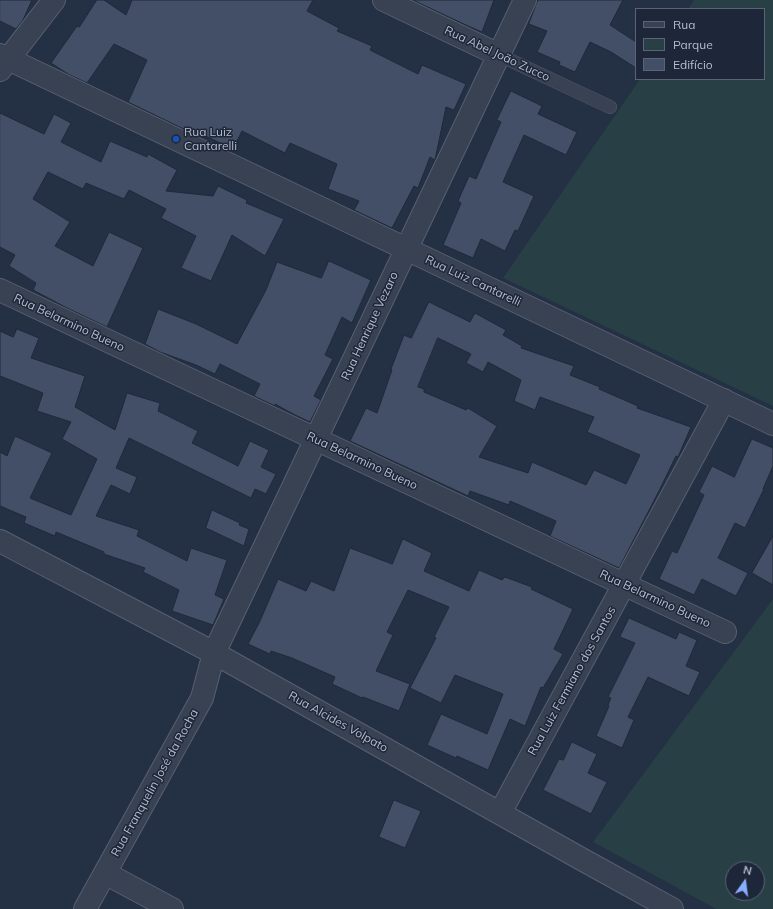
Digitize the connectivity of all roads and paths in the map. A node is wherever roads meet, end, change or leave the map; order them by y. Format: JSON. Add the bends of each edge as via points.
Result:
{"nodes":[{"id":1,"x":54,"y":0,"type":"edge"},
{"id":2,"x":384,"y":0,"type":"edge"},
{"id":3,"x":525,"y":0,"type":"edge"},
{"id":4,"x":500,"y":55,"type":"junction"},
{"id":5,"x":3,"y":61,"type":"edge"},
{"id":6,"x":610,"y":107,"type":"dead end"},
{"id":7,"x":407,"y":249,"type":"junction"},
{"id":8,"x":0,"y":290,"type":"edge"},
{"id":9,"x":724,"y":400,"type":"junction"},
{"id":10,"x":773,"y":424,"type":"edge"},
{"id":11,"x":316,"y":439,"type":"junction"},
{"id":12,"x":0,"y":541,"type":"edge"},
{"id":13,"x":624,"y":585,"type":"junction"},
{"id":14,"x":725,"y":632,"type":"dead end"},
{"id":15,"x":214,"y":653,"type":"junction"},
{"id":16,"x":500,"y":813,"type":"junction"},
{"id":17,"x":105,"y":873,"type":"junction"},
{"id":18,"x":85,"y":909,"type":"edge"},
{"id":19,"x":172,"y":909,"type":"edge"},
{"id":20,"x":672,"y":909,"type":"edge"}],
"edges":[{"from":1,"to":5,"type":"street"},
{"from":2,"to":4,"type":"street","name":"Rua Abel João Zucco"},
{"from":3,"to":4,"type":"street","name":"Rua Henrique Vezaro"},
{"from":4,"to":6,"type":"lane","name":"Rua Abel João Zucco"},
{"from":4,"to":7,"type":"street","name":"Rua Henrique Vezaro"},
{"from":5,"to":7,"type":"street","name":"Rua Luiz Cantarelli"},
{"from":7,"to":9,"type":"street","name":"Rua Luiz Cantarelli"},
{"from":7,"to":11,"type":"street","name":"Rua Henrique Vezaro"},
{"from":8,"to":11,"type":"street","name":"Rua Belarmino Bueno"},
{"from":9,"to":10,"type":"street","name":"Rua Luiz Cantarelli"},
{"from":9,"to":13,"type":"street","name":"Rua Luiz Fermiano dos Santos"},
{"from":11,"to":13,"type":"street","name":"Rua Belarmino Bueno"},
{"from":11,"to":15,"type":"street","name":"Rua Henrique Vezaro"},
{"from":12,"to":15,"type":"street","name":"Rua Alcides Volpato"},
{"from":13,"to":14,"type":"street","name":"Rua Belarmino Bueno"},
{"from":13,"to":16,"type":"street","name":"Rua Luiz Fermiano dos Santos"},
{"from":15,"to":16,"type":"street","name":"Rua Alcides Volpato"},
{"from":15,"to":17,"type":"street","name":"Rua Franquelin José da Rocha","via":[[202,698]]},
{"from":16,"to":20,"type":"street","name":"Rua Alcides Volpato"},
{"from":17,"to":18,"type":"street","name":"Rua Franquelin José da Rocha"},
{"from":17,"to":19,"type":"street"}]}
